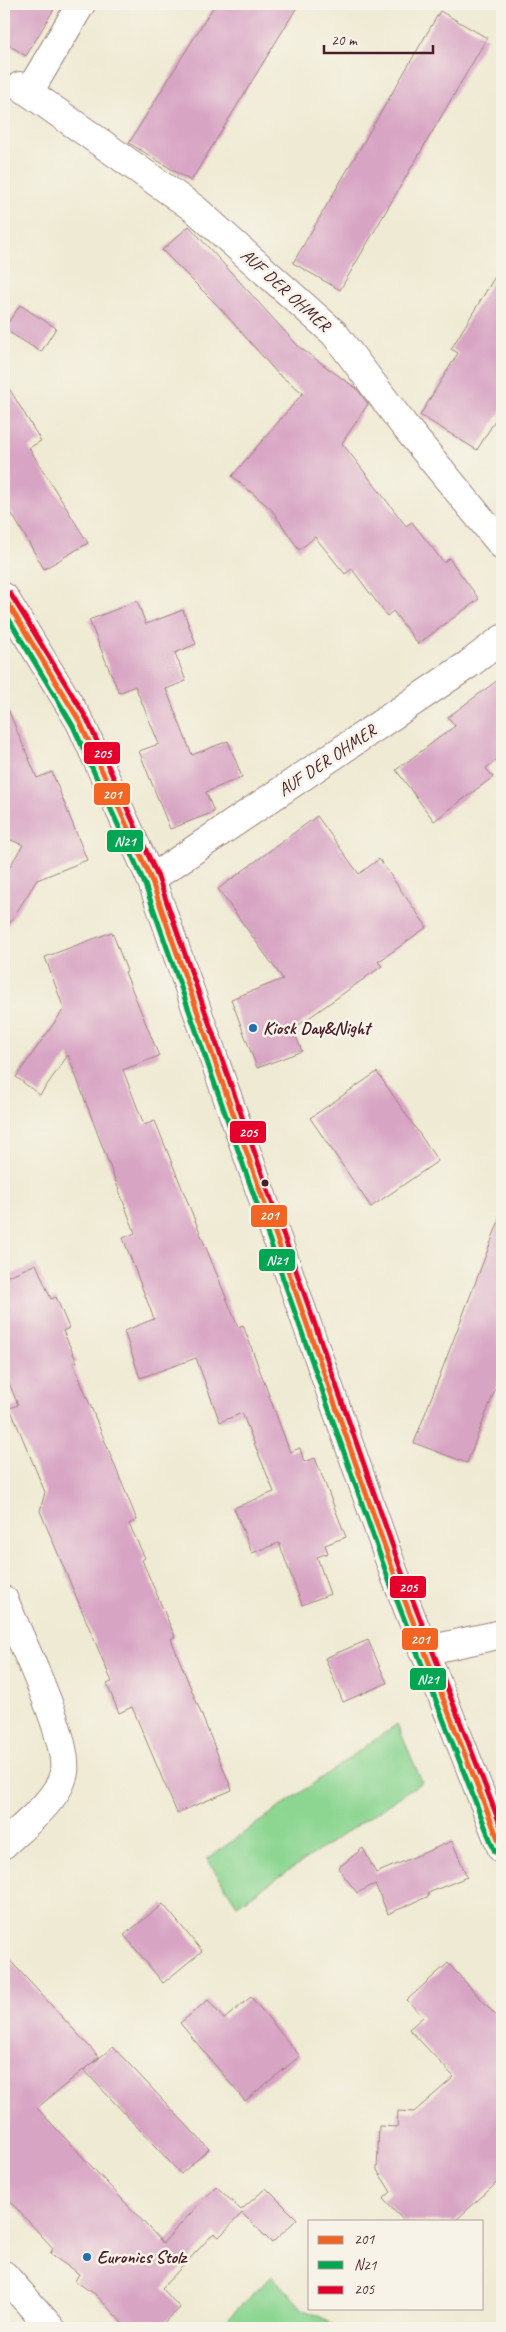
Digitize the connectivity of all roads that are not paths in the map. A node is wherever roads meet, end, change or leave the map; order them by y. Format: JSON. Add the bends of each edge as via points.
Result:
{"nodes":[{"id":1,"x":81,"y":4,"type":"edge"},
{"id":2,"x":502,"y":545,"type":"edge"},
{"id":3,"x":4,"y":597,"type":"edge"},
{"id":4,"x":502,"y":638,"type":"edge"},
{"id":5,"x":151,"y":879,"type":"junction"},
{"id":6,"x":4,"y":1600,"type":"edge"},
{"id":7,"x":502,"y":1634,"type":"edge"},
{"id":8,"x":423,"y":1651,"type":"junction"},
{"id":9,"x":4,"y":1844,"type":"edge"},
{"id":10,"x":501,"y":1844,"type":"edge"},
{"id":11,"x":4,"y":2275,"type":"edge"},
{"id":12,"x":51,"y":2328,"type":"edge"}],
"edges":[{"from":1,"to":2,"type":"street","name":"AUF DER OHMER","via":[[25,89],[195,209],[334,333],[402,424]]},
{"from":3,"to":5,"type":"street","via":[[80,722]]},
{"from":4,"to":5,"type":"street","name":"AUF DER OHMER","via":[[469,664]]},
{"from":5,"to":8,"type":"street"},
{"from":6,"to":9,"type":"street","via":[[61,1740],[64,1772],[45,1804]]},
{"from":7,"to":8,"type":"street"},
{"from":8,"to":10,"type":"street"},
{"from":11,"to":12,"type":"street"}]}
